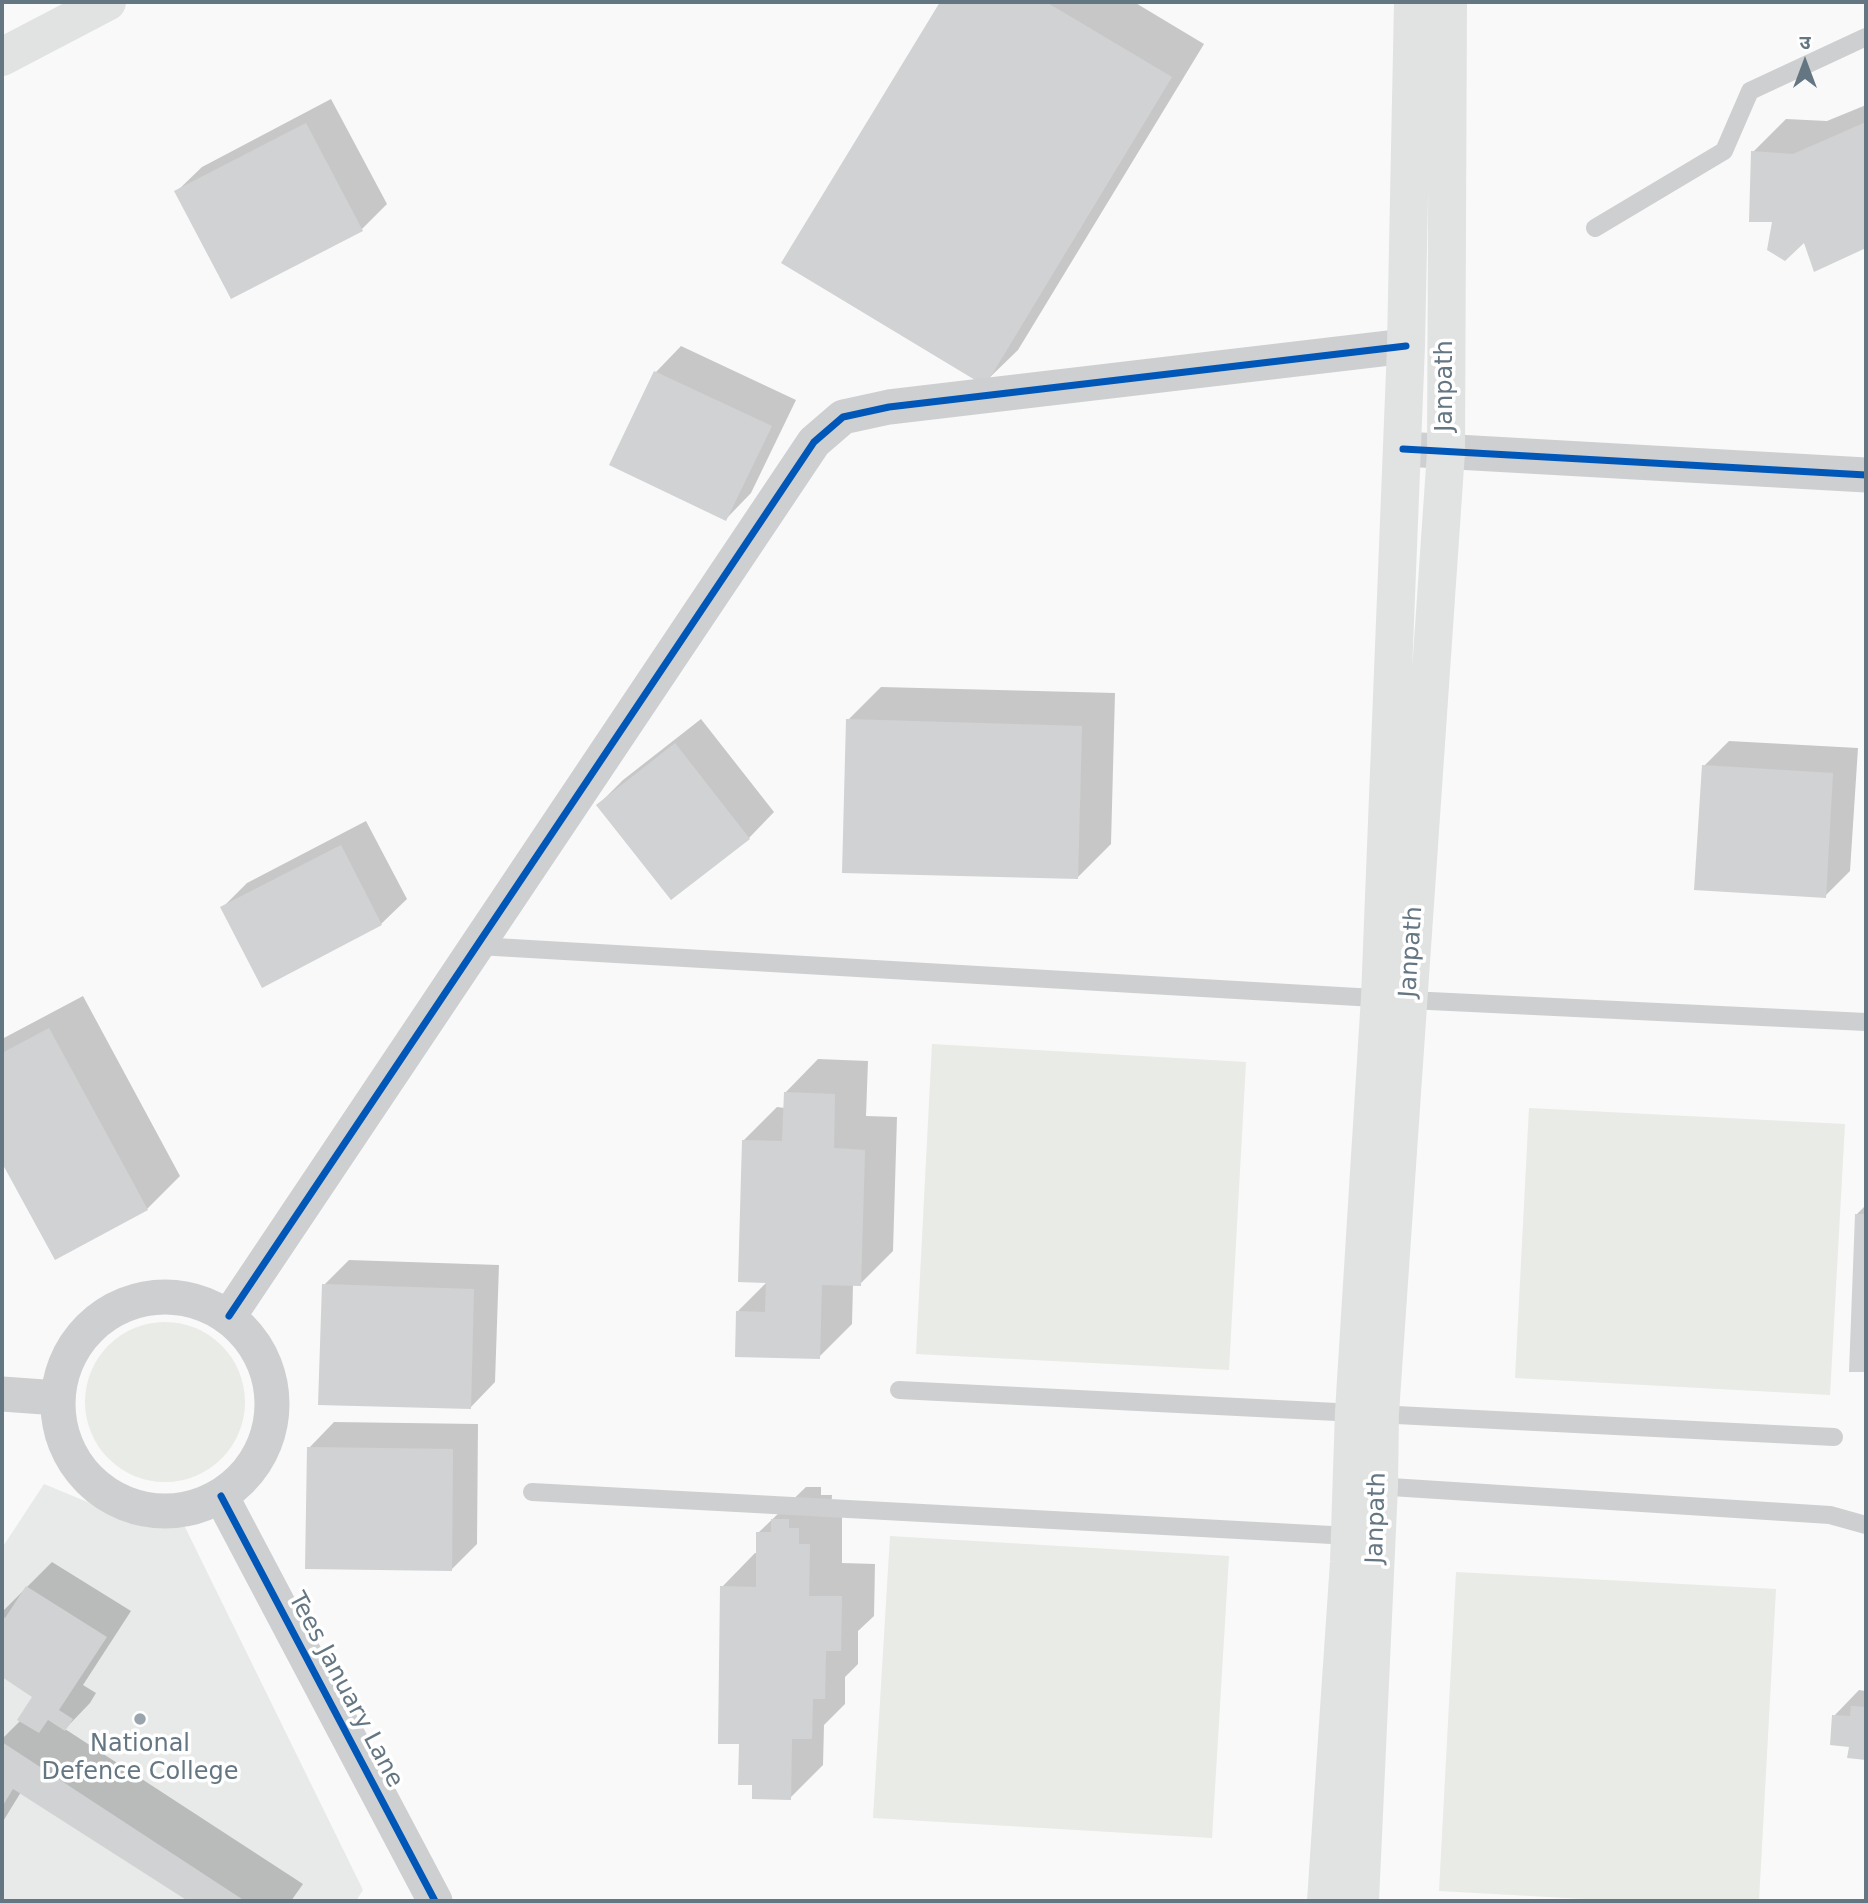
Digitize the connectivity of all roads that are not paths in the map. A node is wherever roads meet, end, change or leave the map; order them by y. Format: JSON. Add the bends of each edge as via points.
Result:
{"nodes":[{"id":1,"x":107,"y":2,"type":"edge"},
{"id":2,"x":1413,"y":2,"type":"edge"},
{"id":3,"x":1448,"y":2,"type":"edge"},
{"id":4,"x":1866,"y":37,"type":"edge"},
{"id":5,"x":2,"y":57,"type":"edge"},
{"id":6,"x":1595,"y":228,"type":"dead end"},
{"id":7,"x":1406,"y":346,"type":"junction"},
{"id":8,"x":1403,"y":449,"type":"junction"},
{"id":9,"x":1446,"y":452,"type":"junction"},
{"id":10,"x":1866,"y":475,"type":"edge"},
{"id":11,"x":478,"y":946,"type":"junction"},
{"id":12,"x":1395,"y":998,"type":"junction"},
{"id":13,"x":1866,"y":1022,"type":"edge"},
{"id":14,"x":229,"y":1317,"type":"junction"},
{"id":15,"x":899,"y":1390,"type":"dead end"},
{"id":16,"x":2,"y":1394,"type":"edge"},
{"id":17,"x":58,"y":1398,"type":"junction"},
{"id":18,"x":1367,"y":1413,"type":"junction"},
{"id":19,"x":1834,"y":1437,"type":"dead end"},
{"id":20,"x":1365,"y":1485,"type":"junction"},
{"id":21,"x":532,"y":1492,"type":"dead end"},
{"id":22,"x":221,"y":1496,"type":"junction"},
{"id":23,"x":1866,"y":1525,"type":"edge"},
{"id":24,"x":1350,"y":1536,"type":"junction"},
{"id":25,"x":435,"y":1901,"type":"edge"},
{"id":26,"x":1326,"y":1901,"type":"edge"},
{"id":27,"x":1360,"y":1901,"type":"edge"}],
"edges":[{"from":1,"to":5,"type":"main road"},
{"from":2,"to":7,"type":"main road","name":"Janpath"},
{"from":3,"to":9,"type":"main road","name":"Janpath"},
{"from":4,"to":6,"type":"lane","via":[[1750,91],[1724,150]]},
{"from":7,"to":8,"type":"main road","name":"Janpath"},
{"from":7,"to":11,"type":"street","via":[[889,407],[843,417],[814,442]]},
{"from":8,"to":9,"type":"street"},
{"from":8,"to":12,"type":"main road","name":"Janpath"},
{"from":9,"to":10,"type":"street"},
{"from":9,"to":12,"type":"main road","name":"Janpath"},
{"from":11,"to":12,"type":"lane"},
{"from":11,"to":14,"type":"street"},
{"from":12,"to":13,"type":"lane"},
{"from":12,"to":18,"type":"main road","name":"Janpath"},
{"from":14,"to":17,"type":"street","via":[[190,1299],[158,1297],[108,1311],[77,1340],[59,1378]]},
{"from":14,"to":22,"type":"street","via":[[257,1347],[272,1387],[271,1419],[253,1468]]},
{"from":15,"to":18,"type":"lane"},
{"from":16,"to":17,"type":"street"},
{"from":17,"to":22,"type":"street","via":[[57,1420],[71,1460],[100,1492],[139,1509],[181,1511]]},
{"from":18,"to":19,"type":"lane"},
{"from":18,"to":20,"type":"main road","name":"Janpath"},
{"from":20,"to":23,"type":"lane","via":[[1830,1515]]},
{"from":20,"to":24,"type":"main road","name":"Janpath"},
{"from":20,"to":27,"type":"main road","name":"Janpath"},
{"from":21,"to":24,"type":"lane"},
{"from":22,"to":25,"type":"street","name":"Tees January Lane"},
{"from":24,"to":26,"type":"main road","name":"Janpath"}]}
